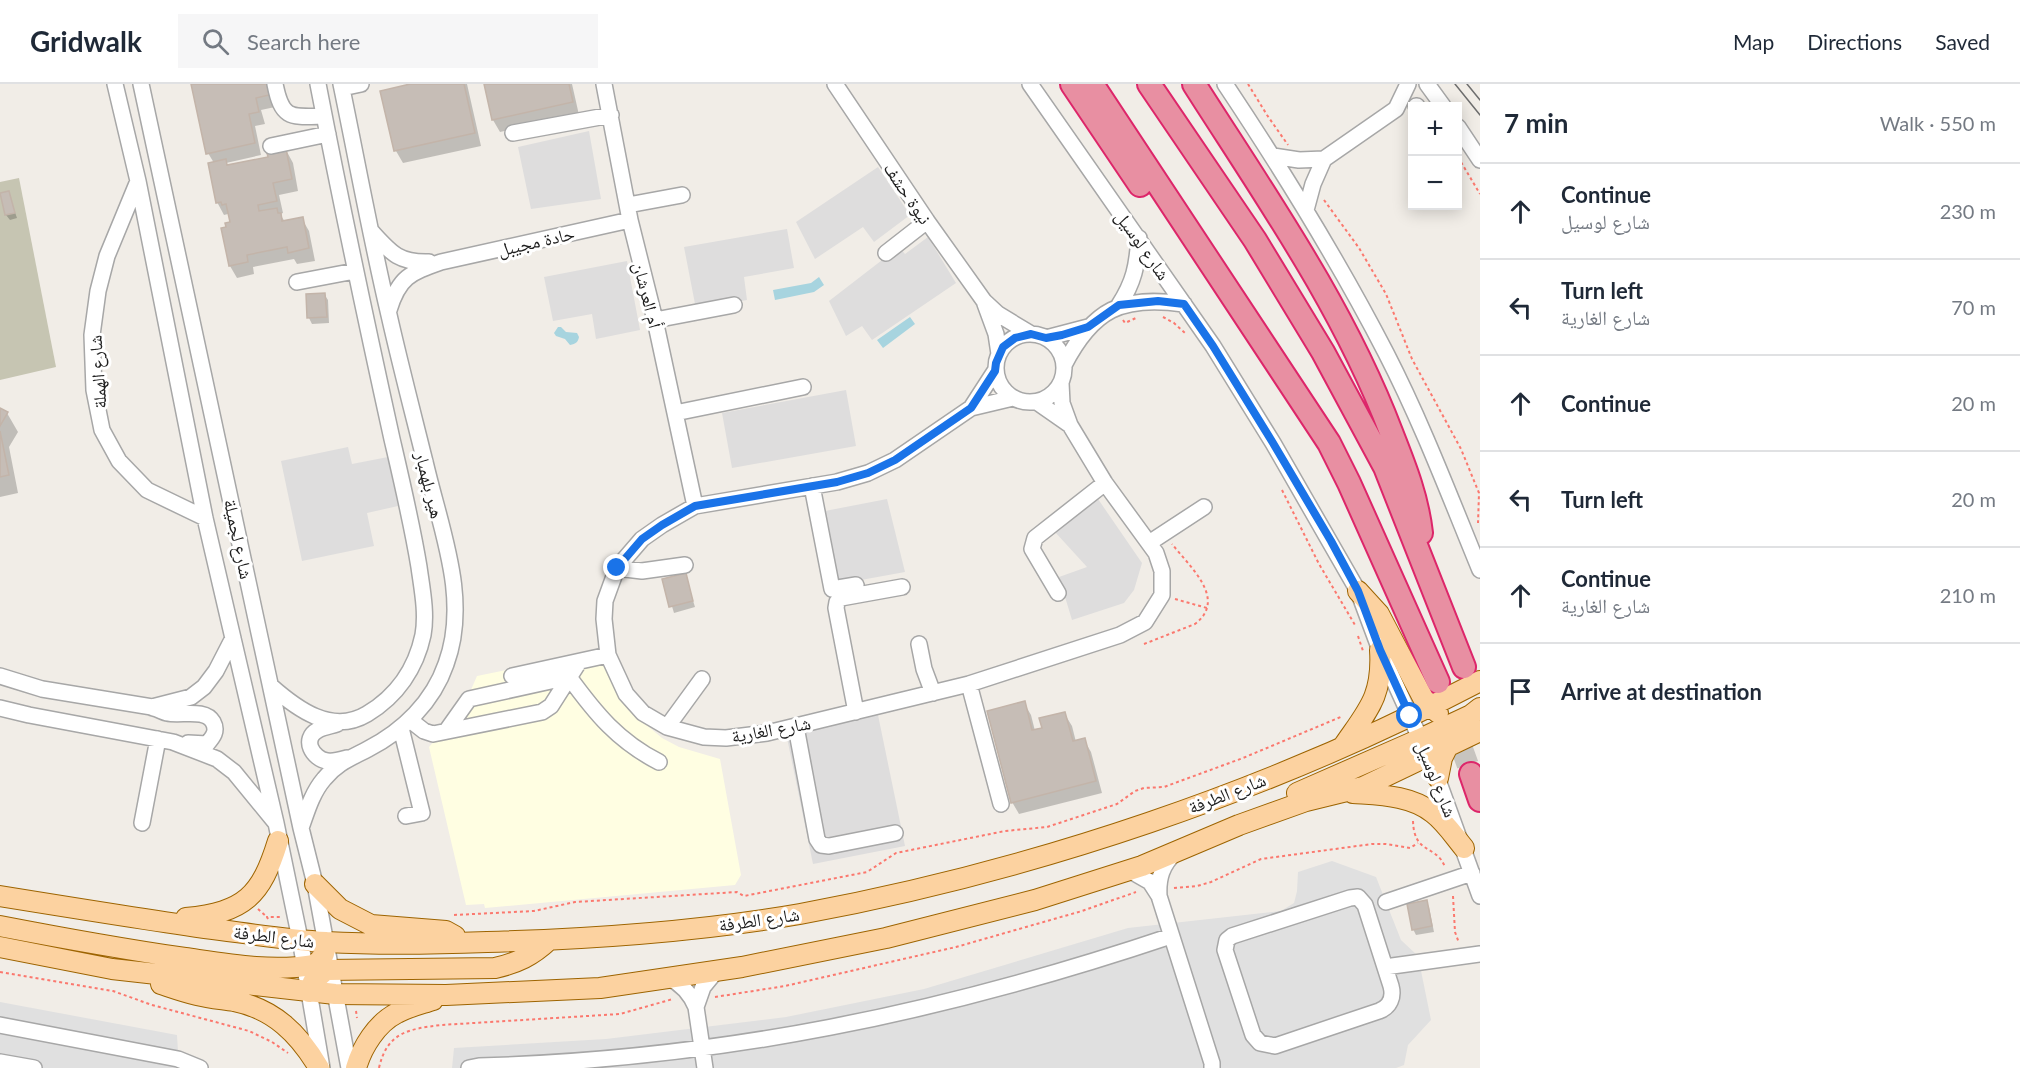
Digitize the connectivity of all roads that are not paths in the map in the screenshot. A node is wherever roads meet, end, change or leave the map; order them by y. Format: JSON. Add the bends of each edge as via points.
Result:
{"nodes":[{"id":1,"x":115,"y":84,"type":"edge"},
{"id":2,"x":141,"y":84,"type":"edge"},
{"id":3,"x":275,"y":84,"type":"edge"},
{"id":4,"x":318,"y":84,"type":"edge"},
{"id":5,"x":361,"y":84,"type":"edge"},
{"id":6,"x":604,"y":84,"type":"edge"},
{"id":7,"x":835,"y":84,"type":"edge"},
{"id":8,"x":1030,"y":84,"type":"edge"},
{"id":9,"x":1072,"y":84,"type":"edge"},
{"id":10,"x":1092,"y":84,"type":"edge"},
{"id":11,"x":1149,"y":84,"type":"edge"},
{"id":12,"x":1194,"y":84,"type":"edge"},
{"id":13,"x":1225,"y":84,"type":"edge"},
{"id":14,"x":1408,"y":84,"type":"edge"},
{"id":15,"x":1427,"y":84,"type":"edge"},
{"id":16,"x":342,"y":86,"type":"edge"},
{"id":17,"x":1440,"y":102,"type":"edge"},
{"id":18,"x":1408,"y":108,"type":"edge"},
{"id":19,"x":1396,"y":109,"type":"junction"},
{"id":20,"x":611,"y":115,"type":"junction"},
{"id":21,"x":324,"y":116,"type":"junction"},
{"id":22,"x":513,"y":133,"type":"dead end"},
{"id":23,"x":1462,"y":133,"type":"edge"},
{"id":24,"x":328,"y":134,"type":"junction"},
{"id":25,"x":271,"y":146,"type":"dead end"},
{"id":26,"x":1273,"y":156,"type":"junction"},
{"id":27,"x":1324,"y":159,"type":"junction"},
{"id":28,"x":1480,"y":159,"type":"edge"},
{"id":29,"x":138,"y":181,"type":"junction"},
{"id":30,"x":682,"y":195,"type":"dead end"},
{"id":31,"x":1306,"y":210,"type":"junction"},
{"id":32,"x":629,"y":212,"type":"junction"},
{"id":33,"x":927,"y":221,"type":"junction"},
{"id":34,"x":372,"y":232,"type":"junction"},
{"id":35,"x":1138,"y":238,"type":"junction"},
{"id":36,"x":886,"y":253,"type":"dead end"},
{"id":37,"x":441,"y":262,"type":"junction"},
{"id":38,"x":355,"y":271,"type":"junction"},
{"id":39,"x":297,"y":282,"type":"dead end"},
{"id":40,"x":984,"y":301,"type":"junction"},
{"id":41,"x":1184,"y":304,"type":"junction"},
{"id":42,"x":734,"y":305,"type":"dead end"},
{"id":43,"x":1119,"y":305,"type":"junction"},
{"id":44,"x":388,"y":313,"type":"junction"},
{"id":45,"x":655,"y":320,"type":"junction"},
{"id":46,"x":1088,"y":327,"type":"junction"},
{"id":47,"x":1039,"y":336,"type":"junction"},
{"id":48,"x":999,"y":354,"type":"junction"},
{"id":49,"x":1064,"y":365,"type":"junction"},
{"id":50,"x":995,"y":371,"type":"junction"},
{"id":51,"x":1061,"y":383,"type":"junction"},
{"id":52,"x":803,"y":387,"type":"dead end"},
{"id":53,"x":1013,"y":398,"type":"junction"},
{"id":54,"x":1037,"y":402,"type":"junction"},
{"id":55,"x":971,"y":408,"type":"junction"},
{"id":56,"x":675,"y":413,"type":"junction"},
{"id":57,"x":1070,"y":425,"type":"junction"},
{"id":58,"x":1329,"y":443,"type":"junction"},
{"id":59,"x":1105,"y":483,"type":"junction"},
{"id":60,"x":812,"y":486,"type":"junction"},
{"id":61,"x":695,"y":506,"type":"junction"},
{"id":62,"x":1204,"y":507,"type":"dead end"},
{"id":63,"x":205,"y":519,"type":"junction"},
{"id":64,"x":1475,"y":532,"type":"edge"},
{"id":65,"x":1149,"y":543,"type":"junction"},
{"id":66,"x":1422,"y":561,"type":"junction"},
{"id":67,"x":685,"y":565,"type":"dead end"},
{"id":68,"x":617,"y":568,"type":"junction"},
{"id":69,"x":1480,"y":570,"type":"edge"},
{"id":70,"x":1358,"y":591,"type":"junction"},
{"id":71,"x":1058,"y":593,"type":"dead end"},
{"id":72,"x":233,"y":638,"type":"junction"},
{"id":73,"x":919,"y":644,"type":"dead end"},
{"id":74,"x":1380,"y":650,"type":"junction"},
{"id":75,"x":608,"y":656,"type":"junction"},
{"id":76,"x":579,"y":662,"type":"junction"},
{"id":77,"x":1472,"y":674,"type":"edge"},
{"id":78,"x":0,"y":676,"type":"edge"},
{"id":79,"x":512,"y":676,"type":"dead end"},
{"id":80,"x":569,"y":677,"type":"junction"},
{"id":81,"x":702,"y":679,"type":"dead end"},
{"id":82,"x":969,"y":684,"type":"junction"},
{"id":83,"x":271,"y":686,"type":"junction"},
{"id":84,"x":933,"y":693,"type":"junction"},
{"id":85,"x":1438,"y":696,"type":"junction"},
{"id":86,"x":1480,"y":697,"type":"edge"},
{"id":87,"x":152,"y":707,"type":"junction"},
{"id":88,"x":0,"y":708,"type":"edge"},
{"id":89,"x":1480,"y":708,"type":"edge"},
{"id":90,"x":856,"y":712,"type":"junction"},
{"id":91,"x":1410,"y":716,"type":"junction"},
{"id":92,"x":345,"y":722,"type":"junction"},
{"id":93,"x":405,"y":724,"type":"junction"},
{"id":94,"x":1473,"y":725,"type":"edge"},
{"id":95,"x":667,"y":727,"type":"junction"},
{"id":96,"x":796,"y":727,"type":"junction"},
{"id":97,"x":447,"y":730,"type":"junction"},
{"id":98,"x":165,"y":741,"type":"junction"},
{"id":99,"x":1342,"y":747,"type":"junction"},
{"id":100,"x":1424,"y":748,"type":"junction"},
{"id":101,"x":1446,"y":748,"type":"junction"},
{"id":102,"x":348,"y":758,"type":"junction"},
{"id":103,"x":659,"y":762,"type":"dead end"},
{"id":104,"x":1471,"y":774,"type":"tunnel mouth"},
{"id":105,"x":1438,"y":778,"type":"junction"},
{"id":106,"x":1344,"y":793,"type":"junction"},
{"id":107,"x":1480,"y":800,"type":"edge"},
{"id":108,"x":1001,"y":804,"type":"dead end"},
{"id":109,"x":406,"y":816,"type":"dead end"},
{"id":110,"x":142,"y":823,"type":"dead end"},
{"id":111,"x":1239,"y":825,"type":"junction"},
{"id":112,"x":301,"y":828,"type":"junction"},
{"id":113,"x":277,"y":832,"type":"junction"},
{"id":114,"x":895,"y":832,"type":"dead end"},
{"id":115,"x":1464,"y":848,"type":"junction"},
{"id":116,"x":1176,"y":852,"type":"junction"},
{"id":117,"x":1129,"y":870,"type":"junction"},
{"id":118,"x":1472,"y":873,"type":"junction"},
{"id":119,"x":315,"y":884,"type":"junction"},
{"id":120,"x":0,"y":896,"type":"edge"},
{"id":121,"x":1159,"y":896,"type":"junction"},
{"id":122,"x":1480,"y":896,"type":"edge"},
{"id":123,"x":1386,"y":902,"type":"dead end"},
{"id":124,"x":138,"y":918,"type":"junction"},
{"id":125,"x":0,"y":926,"type":"edge"},
{"id":126,"x":1172,"y":936,"type":"junction"},
{"id":127,"x":300,"y":939,"type":"junction"},
{"id":128,"x":549,"y":940,"type":"junction"},
{"id":129,"x":326,"y":942,"type":"junction"},
{"id":130,"x":468,"y":943,"type":"junction"},
{"id":131,"x":1480,"y":944,"type":"edge"},
{"id":132,"x":0,"y":947,"type":"edge"},
{"id":133,"x":1480,"y":954,"type":"edge"},
{"id":134,"x":1463,"y":955,"type":"junction"},
{"id":135,"x":305,"y":966,"type":"junction"},
{"id":136,"x":1385,"y":967,"type":"junction"},
{"id":137,"x":112,"y":969,"type":"junction"},
{"id":138,"x":331,"y":969,"type":"junction"},
{"id":139,"x":717,"y":970,"type":"junction"},
{"id":140,"x":669,"y":978,"type":"junction"},
{"id":141,"x":309,"y":992,"type":"junction"},
{"id":142,"x":334,"y":994,"type":"junction"},
{"id":143,"x":446,"y":995,"type":"junction"},
{"id":144,"x":696,"y":1007,"type":"junction"},
{"id":145,"x":0,"y":1025,"type":"edge"},
{"id":146,"x":702,"y":1050,"type":"junction"},
{"id":147,"x":0,"y":1062,"type":"edge"},
{"id":148,"x":157,"y":1062,"type":"edge"},
{"id":149,"x":34,"y":1068,"type":"edge"},
{"id":150,"x":200,"y":1068,"type":"edge"},
{"id":151,"x":320,"y":1068,"type":"edge"},
{"id":152,"x":349,"y":1068,"type":"edge"},
{"id":153,"x":356,"y":1068,"type":"edge"},
{"id":154,"x":469,"y":1068,"type":"edge"},
{"id":155,"x":705,"y":1068,"type":"edge"},
{"id":156,"x":1212,"y":1068,"type":"edge"}],
"edges":[{"from":1,"to":29,"type":"street","name":"شارع لجميلة"},
{"from":2,"to":83,"type":"street","name":"شارع لجميلة"},
{"from":3,"to":21,"type":"street","via":[[285,112],[302,117]]},
{"from":4,"to":21,"type":"street","name":"هير بلهمبار"},
{"from":5,"to":16,"type":"street"},
{"from":6,"to":20,"type":"street","name":"أم العرشان"},
{"from":7,"to":33,"type":"street","name":"نيوة حشف"},
{"from":8,"to":35,"type":"street","name":"شارع لوسيل"},
{"from":9,"to":58,"type":"highway","via":[[1296,407]]},
{"from":10,"to":58,"type":"highway"},
{"from":11,"to":66,"type":"highway","via":[[1255,240],[1323,352],[1385,467]]},
{"from":12,"to":66,"type":"highway","via":[[1310,265],[1359,356],[1412,489]]},
{"from":13,"to":26,"type":"street"},
{"from":14,"to":19,"type":"street"},
{"from":15,"to":17,"type":"street"},
{"from":16,"to":34,"type":"street","name":"هير بلهمبار"},
{"from":18,"to":19,"type":"street"},
{"from":19,"to":27,"type":"street"},
{"from":20,"to":22,"type":"street"},
{"from":20,"to":32,"type":"street","name":"أم العرشان"},
{"from":21,"to":24,"type":"street","name":"هير بلهمبار"},
{"from":23,"to":28,"type":"street"},
{"from":24,"to":25,"type":"street"},
{"from":24,"to":38,"type":"street","name":"هير بلهمبار"},
{"from":26,"to":27,"type":"street"},
{"from":26,"to":31,"type":"street"},
{"from":27,"to":31,"type":"street"},
{"from":29,"to":63,"type":"street","name":"شارع لجميلة"},
{"from":29,"to":63,"type":"street","name":"شارع الهملة","via":[[107,256],[98,291],[92,335],[96,400],[102,430],[119,461],[147,490]]},
{"from":30,"to":32,"type":"street","name":"حادة مجيبل"},
{"from":31,"to":64,"type":"street","via":[[1386,353]]},
{"from":32,"to":37,"type":"street","name":"حادة مجيبل"},
{"from":32,"to":45,"type":"street","name":"أم العرشان"},
{"from":33,"to":36,"type":"street"},
{"from":33,"to":40,"type":"street","name":"نيوة حشف"},
{"from":34,"to":37,"type":"street","name":"حادة مجيبل","via":[[398,257],[417,263]]},
{"from":34,"to":44,"type":"street","name":"هير بلهمبار"},
{"from":35,"to":41,"type":"street","name":"شارع لوسيل"},
{"from":35,"to":43,"type":"street","via":[[1137,265]]},
{"from":37,"to":44,"type":"street","name":"حادة مجيبل","via":[[408,275],[394,293]]},
{"from":38,"to":39,"type":"street"},
{"from":38,"to":92,"type":"street","name":"هير بلهمبار","via":[[413,534],[424,603],[423,633],[416,660],[405,680],[366,715]]},
{"from":40,"to":47,"type":"street","name":"نيوة حشف","via":[[998,314]]},
{"from":40,"to":48,"type":"street","name":"نيوة حشف"},
{"from":41,"to":43,"type":"street","via":[[1158,301]]},
{"from":41,"to":70,"type":"street","name":"شارع لوسيل","via":[[1273,443]]},
{"from":42,"to":45,"type":"street"},
{"from":43,"to":46,"type":"street"},
{"from":44,"to":93,"type":"street","name":"هير بلهمبار","via":[[451,568],[456,611],[446,665],[427,701]]},
{"from":45,"to":56,"type":"street","name":"أم العرشان"},
{"from":46,"to":47,"type":"street"},
{"from":46,"to":49,"type":"street"},
{"from":47,"to":48,"type":"street","via":[[1023,335],[1008,342]]},
{"from":47,"to":49,"type":"street","via":[[1055,345]]},
{"from":48,"to":50,"type":"street"},
{"from":49,"to":51,"type":"street"},
{"from":50,"to":53,"type":"street","via":[[999,384]]},
{"from":50,"to":55,"type":"street","name":"شارع الغارية"},
{"from":51,"to":54,"type":"street","via":[[1055,392]]},
{"from":51,"to":57,"type":"street","via":[[1062,403]]},
{"from":52,"to":56,"type":"street"},
{"from":53,"to":54,"type":"street"},
{"from":53,"to":55,"type":"street","name":"شارع الغارية"},
{"from":54,"to":57,"type":"street"},
{"from":55,"to":60,"type":"street","name":"شارع الغارية","via":[[895,460],[868,473]]},
{"from":56,"to":61,"type":"street","name":"أم العرشان"},
{"from":57,"to":59,"type":"street"},
{"from":58,"to":85,"type":"highway"},
{"from":59,"to":65,"type":"street"},
{"from":59,"to":71,"type":"street","via":[[1032,544]]},
{"from":60,"to":61,"type":"street","name":"شارع الغارية"},
{"from":60,"to":90,"type":"street","via":[[832,589],[900,582],[837,602]]},
{"from":61,"to":68,"type":"street","name":"شارع الغارية","via":[[642,539]]},
{"from":62,"to":65,"type":"street"},
{"from":63,"to":72,"type":"street","name":"شارع لجميلة"},
{"from":64,"to":69,"type":"street"},
{"from":65,"to":82,"type":"street","name":"شارع الغارية","via":[[1162,572],[1162,595],[1145,622],[1120,636]]},
{"from":66,"to":77,"type":"highway"},
{"from":67,"to":68,"type":"street","via":[[642,571]]},
{"from":68,"to":75,"type":"street","name":"شارع الغارية","via":[[605,601]]},
{"from":70,"to":74,"type":"street","name":"شارع لوسيل"},
{"from":70,"to":85,"type":"main road","via":[[1379,614],[1423,698]]},
{"from":72,"to":87,"type":"street","via":[[204,687],[191,696]]},
{"from":72,"to":113,"type":"street","name":"شارع لجميلة"},
{"from":73,"to":84,"type":"street"},
{"from":74,"to":91,"type":"street","name":"شارع لوسيل"},
{"from":74,"to":99,"type":"main road","via":[[1375,697]]},
{"from":75,"to":76,"type":"street"},
{"from":75,"to":95,"type":"street","name":"شارع الغارية","via":[[626,694],[643,713]]},
{"from":76,"to":79,"type":"street"},
{"from":76,"to":80,"type":"street"},
{"from":77,"to":85,"type":"main road","name":"شارع الطرفة"},
{"from":78,"to":87,"type":"street","via":[[42,689]]},
{"from":80,"to":97,"type":"street","via":[[469,699]]},
{"from":80,"to":97,"type":"street","via":[[546,710]]},
{"from":80,"to":103,"type":"street","via":[[620,737]]},
{"from":81,"to":95,"type":"street"},
{"from":82,"to":84,"type":"street","name":"شارع الغارية"},
{"from":82,"to":108,"type":"street"},
{"from":83,"to":92,"type":"street","via":[[307,714]]},
{"from":83,"to":112,"type":"street","name":"شارع لجميلة"},
{"from":84,"to":90,"type":"street","name":"شارع الغارية"},
{"from":85,"to":86,"type":"main road"},
{"from":85,"to":91,"type":"main road","name":"شارع الطرفة"},
{"from":85,"to":94,"type":"main road","via":[[1445,718]]},
{"from":87,"to":98,"type":"street","via":[[166,713],[209,717],[215,726],[214,736],[207,744]]},
{"from":88,"to":98,"type":"street"},
{"from":89,"to":94,"type":"main road"},
{"from":90,"to":96,"type":"street","name":"شارع الغارية"},
{"from":91,"to":99,"type":"main road","name":"شارع الطرفة"},
{"from":91,"to":100,"type":"street","name":"شارع لوسيل"},
{"from":92,"to":102,"type":"street","name":"هير بلهمبار","via":[[316,730],[309,744],[317,758],[332,762]]},
{"from":93,"to":97,"type":"street","via":[[430,734]]},
{"from":93,"to":102,"type":"street","name":"هير بلهمبار","via":[[392,736]]},
{"from":93,"to":109,"type":"street","via":[[422,813]]},
{"from":94,"to":100,"type":"main road"},
{"from":94,"to":101,"type":"main road","via":[[1459,732]]},
{"from":95,"to":96,"type":"street","name":"شارع الغارية","via":[[704,737],[726,738]]},
{"from":96,"to":114,"type":"street","via":[[821,845]]},
{"from":98,"to":110,"type":"street"},
{"from":98,"to":113,"type":"street","via":[[217,759],[234,772]]},
{"from":99,"to":128,"type":"main road","name":"شارع الطرفة","via":[[1230,794],[1125,830],[945,882],[799,914],[738,923]]},
{"from":100,"to":101,"type":"main road","name":"شارع الطرفة"},
{"from":100,"to":105,"type":"street","name":"شارع لوسيل"},
{"from":100,"to":106,"type":"main road","name":"شارع الطرفة","via":[[1363,787]]},
{"from":100,"to":111,"type":"main road","via":[[1278,801]]},
{"from":101,"to":105,"type":"main road"},
{"from":102,"to":112,"type":"street","name":"هير بلهمبار","via":[[315,790]]},
{"from":104,"to":107,"type":"highway","name":"شارع لوسيل"},
{"from":105,"to":115,"type":"street","name":"شارع لوسيل"},
{"from":106,"to":111,"type":"main road","name":"شارع الطرفة","via":[[1306,801]]},
{"from":106,"to":115,"type":"main road","via":[[1387,796],[1420,805],[1439,819]]},
{"from":111,"to":116,"type":"main road","name":"شارع الطرفة"},
{"from":112,"to":119,"type":"street","name":"شارع لجميلة"},
{"from":113,"to":124,"type":"main road","via":[[270,866],[261,885],[241,903],[210,915]]},
{"from":113,"to":127,"type":"street","name":"شارع لجميلة"},
{"from":115,"to":118,"type":"street","name":"شارع لوسيل"},
{"from":116,"to":117,"type":"main road","name":"شارع الطرفة"},
{"from":116,"to":121,"type":"street","via":[[1163,867]]},
{"from":117,"to":121,"type":"street","via":[[1150,882]]},
{"from":117,"to":139,"type":"main road","name":"شارع الطرفة","via":[[1035,900],[886,938]]},
{"from":118,"to":122,"type":"street","name":"شارع لوسيل"},
{"from":118,"to":123,"type":"street"},
{"from":119,"to":129,"type":"street","name":"شارع لجميلة"},
{"from":119,"to":130,"type":"main road","via":[[340,909],[371,925],[446,931]]},
{"from":120,"to":124,"type":"main road","name":"شارع الطرفة"},
{"from":121,"to":126,"type":"street"},
{"from":124,"to":127,"type":"main road","name":"شارع الطرفة"},
{"from":125,"to":135,"type":"main road","via":[[229,964]]},
{"from":126,"to":146,"type":"street","via":[[940,1005],[861,1023]]},
{"from":126,"to":156,"type":"street"},
{"from":127,"to":129,"type":"main road","name":"شارع الطرفة"},
{"from":127,"to":135,"type":"street","name":"شارع لجميلة"},
{"from":128,"to":130,"type":"main road","name":"شارع الطرفة"},
{"from":128,"to":138,"type":"main road","via":[[529,956],[495,968]]},
{"from":129,"to":130,"type":"main road","name":"شارع الطرفة"},
{"from":129,"to":135,"type":"main road","via":[[320,961]]},
{"from":129,"to":138,"type":"street","name":"شارع لجميلة"},
{"from":131,"to":134,"type":"street"},
{"from":132,"to":137,"type":"main road","name":"شارع الطرفة"},
{"from":133,"to":134,"type":"street"},
{"from":134,"to":136,"type":"street"},
{"from":135,"to":141,"type":"street","name":"شارع لجميلة"},
{"from":136,"to":136,"type":"street","via":[[1365,905],[1358,897],[1232,936],[1226,943],[1253,1035],[1270,1046],[1384,1009],[1392,996]]},
{"from":137,"to":141,"type":"main road","name":"شارع الطرفة"},
{"from":137,"to":151,"type":"main road","via":[[265,1011],[289,1027]]},
{"from":138,"to":141,"type":"main road","via":[[319,976]]},
{"from":138,"to":142,"type":"street","name":"شارع لجميلة"},
{"from":139,"to":140,"type":"main road","name":"شارع الطرفة"},
{"from":139,"to":144,"type":"street","via":[[703,987]]},
{"from":140,"to":143,"type":"main road","name":"شارع الطرفة","via":[[600,988]]},
{"from":140,"to":144,"type":"street","via":[[688,992]]},
{"from":141,"to":142,"type":"main road","name":"شارع الطرفة"},
{"from":141,"to":151,"type":"street","name":"شارع لجميلة"},
{"from":142,"to":143,"type":"main road","name":"شارع الطرفة"},
{"from":142,"to":152,"type":"street","name":"شارع لجميلة"},
{"from":143,"to":153,"type":"main road","via":[[396,1013],[376,1030]]},
{"from":144,"to":146,"type":"street"},
{"from":145,"to":148,"type":"street"},
{"from":146,"to":154,"type":"street"},
{"from":146,"to":155,"type":"street"},
{"from":147,"to":149,"type":"street"},
{"from":148,"to":150,"type":"street","via":[[185,1061]]}]}
